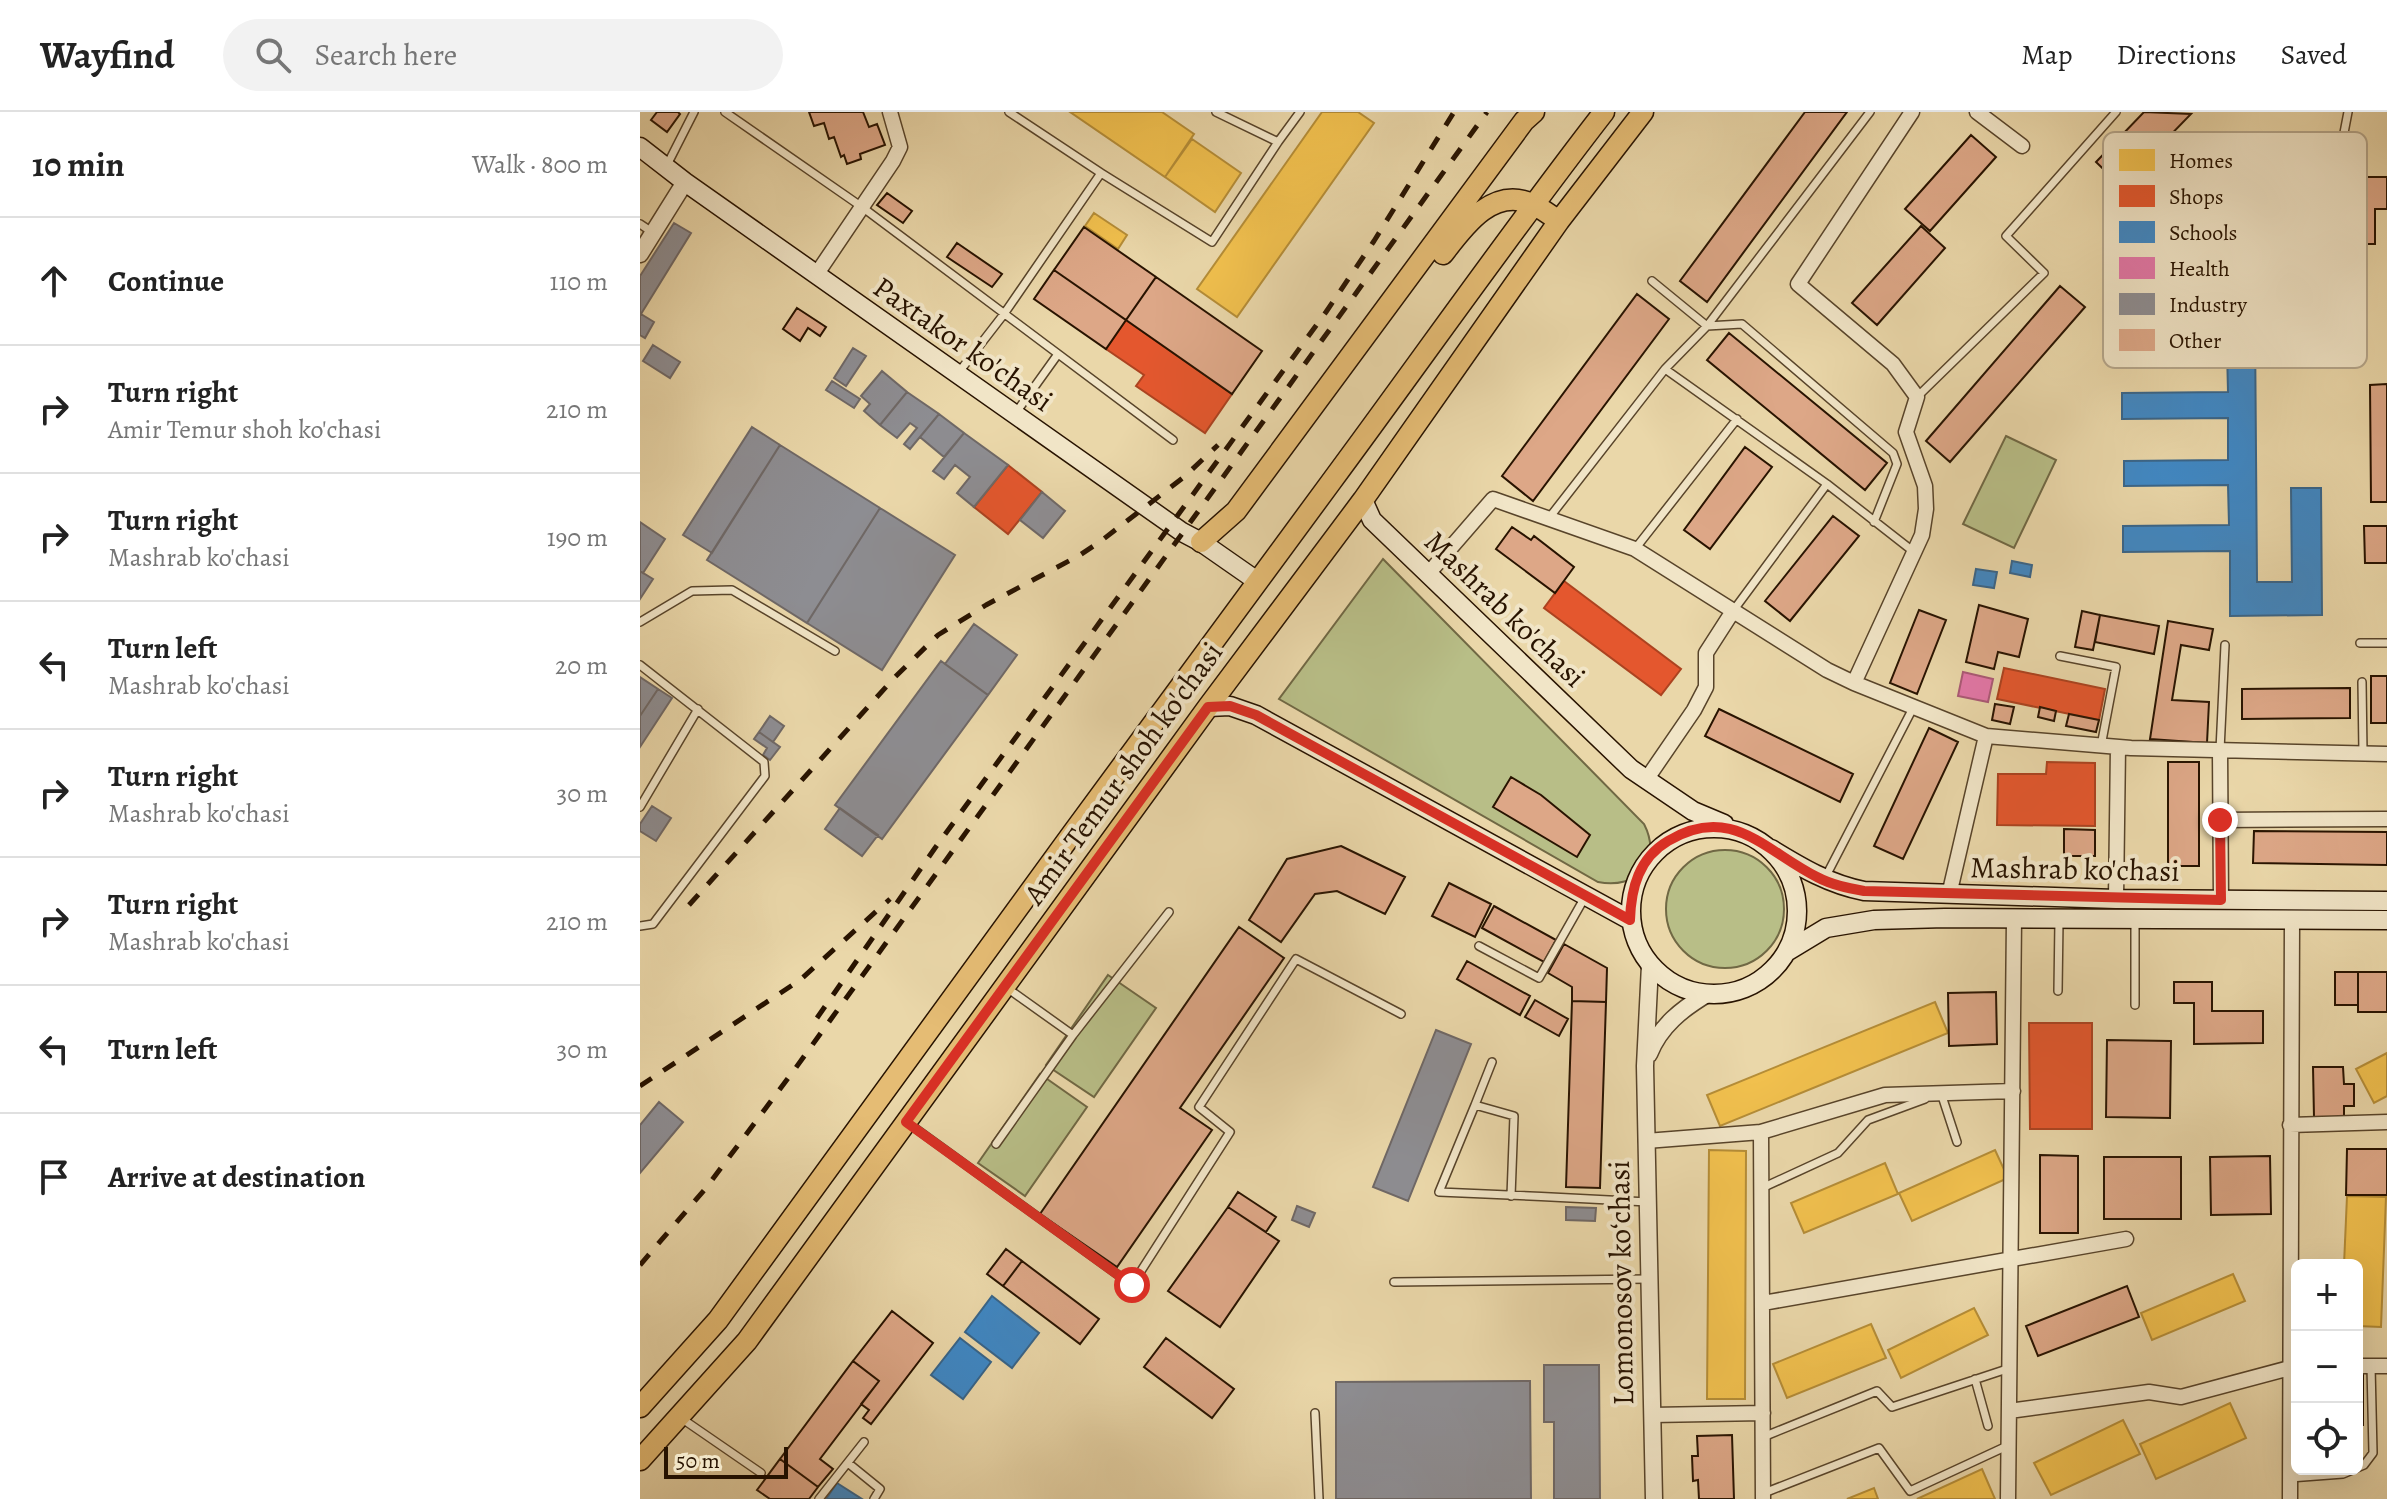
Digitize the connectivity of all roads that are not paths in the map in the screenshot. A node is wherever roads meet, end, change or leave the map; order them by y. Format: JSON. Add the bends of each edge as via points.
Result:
{"nodes":[{"id":1,"x":694,"y":112,"type":"edge"},
{"id":2,"x":725,"y":112,"type":"edge"},
{"id":3,"x":890,"y":112,"type":"edge"},
{"id":4,"x":1009,"y":112,"type":"edge"},
{"id":5,"x":1216,"y":112,"type":"edge"},
{"id":6,"x":1300,"y":112,"type":"edge"},
{"id":7,"x":1534,"y":112,"type":"edge"},
{"id":8,"x":1604,"y":112,"type":"edge"},
{"id":9,"x":1643,"y":112,"type":"edge"},
{"id":10,"x":1870,"y":112,"type":"edge"},
{"id":11,"x":1912,"y":112,"type":"edge"},
{"id":12,"x":1977,"y":112,"type":"edge"},
{"id":13,"x":2116,"y":112,"type":"edge"},
{"id":14,"x":2348,"y":112,"type":"edge"},
{"id":15,"x":2344,"y":132,"type":"edge"},
{"id":16,"x":1278,"y":142,"type":"junction"},
{"id":17,"x":2022,"y":146,"type":"dead end"},
{"id":18,"x":640,"y":147,"type":"edge"},
{"id":19,"x":666,"y":167,"type":"junction"},
{"id":20,"x":1101,"y":173,"type":"junction"},
{"id":21,"x":685,"y":182,"type":"junction"},
{"id":22,"x":1533,"y":204,"type":"junction"},
{"id":23,"x":862,"y":207,"type":"junction"},
{"id":24,"x":1559,"y":221,"type":"junction"},
{"id":25,"x":647,"y":228,"type":"edge"},
{"id":26,"x":640,"y":254,"type":"edge"},
{"id":27,"x":816,"y":275,"type":"junction"},
{"id":28,"x":1652,"y":281,"type":"dead end"},
{"id":29,"x":1004,"y":314,"type":"junction"},
{"id":30,"x":1707,"y":326,"type":"junction"},
{"id":31,"x":1058,"y":354,"type":"junction"},
{"id":32,"x":1665,"y":369,"type":"junction"},
{"id":33,"x":958,"y":374,"type":"junction"},
{"id":34,"x":1917,"y":397,"type":"junction"},
{"id":35,"x":1015,"y":414,"type":"junction"},
{"id":36,"x":1737,"y":419,"type":"junction"},
{"id":37,"x":1173,"y":440,"type":"dead end"},
{"id":38,"x":1827,"y":484,"type":"junction"},
{"id":39,"x":1363,"y":500,"type":"junction"},
{"id":40,"x":1547,"y":520,"type":"junction"},
{"id":41,"x":1874,"y":522,"type":"junction"},
{"id":42,"x":1201,"y":542,"type":"junction"},
{"id":43,"x":1635,"y":549,"type":"junction"},
{"id":44,"x":1914,"y":552,"type":"junction"},
{"id":45,"x":1428,"y":574,"type":"junction"},
{"id":46,"x":1257,"y":581,"type":"junction"},
{"id":47,"x":1733,"y":611,"type":"junction"},
{"id":48,"x":640,"y":622,"type":"edge"},
{"id":49,"x":2360,"y":643,"type":"dead end"},
{"id":50,"x":2387,"y":643,"type":"edge"},
{"id":51,"x":2225,"y":645,"type":"dead end"},
{"id":52,"x":835,"y":651,"type":"dead end"},
{"id":53,"x":2060,"y":656,"type":"dead end"},
{"id":54,"x":640,"y":665,"type":"edge"},
{"id":55,"x":2362,"y":682,"type":"dead end"},
{"id":56,"x":1854,"y":683,"type":"junction"},
{"id":57,"x":1914,"y":706,"type":"junction"},
{"id":58,"x":1208,"y":707,"type":"junction"},
{"id":59,"x":698,"y":709,"type":"junction"},
{"id":60,"x":1986,"y":736,"type":"junction"},
{"id":61,"x":2101,"y":746,"type":"junction"},
{"id":62,"x":2118,"y":747,"type":"junction"},
{"id":63,"x":2220,"y":750,"type":"junction"},
{"id":64,"x":2363,"y":753,"type":"junction"},
{"id":65,"x":2387,"y":754,"type":"edge"},
{"id":66,"x":1646,"y":780,"type":"junction"},
{"id":67,"x":640,"y":807,"type":"edge"},
{"id":68,"x":2387,"y":819,"type":"edge"},
{"id":69,"x":2220,"y":820,"type":"junction"},
{"id":70,"x":1737,"y":830,"type":"junction"},
{"id":71,"x":1771,"y":849,"type":"junction"},
{"id":72,"x":1824,"y":880,"type":"junction"},
{"id":73,"x":1949,"y":895,"type":"junction"},
{"id":74,"x":1586,"y":896,"type":"junction"},
{"id":75,"x":2116,"y":899,"type":"junction"},
{"id":76,"x":2221,"y":900,"type":"junction"},
{"id":77,"x":2387,"y":901,"type":"edge"},
{"id":78,"x":1169,"y":912,"type":"dead end"},
{"id":79,"x":2014,"y":919,"type":"junction"},
{"id":80,"x":2059,"y":919,"type":"junction"},
{"id":81,"x":2135,"y":919,"type":"junction"},
{"id":82,"x":1630,"y":920,"type":"junction"},
{"id":83,"x":2292,"y":920,"type":"junction"},
{"id":84,"x":2387,"y":920,"type":"edge"},
{"id":85,"x":640,"y":926,"type":"edge"},
{"id":86,"x":1479,"y":946,"type":"dead end"},
{"id":87,"x":1788,"y":951,"type":"junction"},
{"id":88,"x":1650,"y":965,"type":"junction"},
{"id":89,"x":1005,"y":986,"type":"junction"},
{"id":90,"x":2058,"y":991,"type":"dead end"},
{"id":91,"x":1707,"y":994,"type":"junction"},
{"id":92,"x":2135,"y":1005,"type":"dead end"},
{"id":93,"x":1401,"y":1014,"type":"dead end"},
{"id":94,"x":1073,"y":1035,"type":"junction"},
{"id":95,"x":1492,"y":1062,"type":"dead end"},
{"id":96,"x":1645,"y":1066,"type":"junction"},
{"id":97,"x":2013,"y":1091,"type":"junction"},
{"id":98,"x":1941,"y":1093,"type":"junction"},
{"id":99,"x":1475,"y":1105,"type":"junction"},
{"id":100,"x":906,"y":1122,"type":"junction"},
{"id":101,"x":2387,"y":1122,"type":"edge"},
{"id":102,"x":2290,"y":1125,"type":"junction"},
{"id":103,"x":1761,"y":1132,"type":"junction"},
{"id":104,"x":1646,"y":1141,"type":"junction"},
{"id":105,"x":1957,"y":1142,"type":"dead end"},
{"id":106,"x":996,"y":1144,"type":"dead end"},
{"id":107,"x":1762,"y":1188,"type":"junction"},
{"id":108,"x":1511,"y":1196,"type":"junction"},
{"id":109,"x":1648,"y":1202,"type":"junction"},
{"id":110,"x":2126,"y":1239,"type":"dead end"},
{"id":111,"x":2011,"y":1261,"type":"junction"},
{"id":112,"x":1649,"y":1279,"type":"junction"},
{"id":113,"x":1394,"y":1282,"type":"dead end"},
{"id":114,"x":1763,"y":1303,"type":"junction"},
{"id":115,"x":2293,"y":1331,"type":"edge"},
{"id":116,"x":2364,"y":1366,"type":"edge"},
{"id":117,"x":2387,"y":1366,"type":"edge"},
{"id":118,"x":2291,"y":1367,"type":"edge"},
{"id":119,"x":2010,"y":1368,"type":"junction"},
{"id":120,"x":1975,"y":1379,"type":"junction"},
{"id":121,"x":2292,"y":1403,"type":"edge"},
{"id":122,"x":640,"y":1407,"type":"edge"},
{"id":123,"x":2009,"y":1411,"type":"junction"},
{"id":124,"x":1315,"y":1413,"type":"dead end"},
{"id":125,"x":1763,"y":1413,"type":"junction"},
{"id":126,"x":1652,"y":1415,"type":"junction"},
{"id":127,"x":679,"y":1417,"type":"junction"},
{"id":128,"x":1988,"y":1426,"type":"dead end"},
{"id":129,"x":1763,"y":1437,"type":"junction"},
{"id":130,"x":864,"y":1442,"type":"dead end"},
{"id":131,"x":2009,"y":1445,"type":"junction"},
{"id":132,"x":640,"y":1460,"type":"edge"},
{"id":133,"x":848,"y":1463,"type":"junction"},
{"id":134,"x":2363,"y":1465,"type":"edge"},
{"id":135,"x":761,"y":1473,"type":"dead end"},
{"id":136,"x":2332,"y":1475,"type":"edge"},
{"id":137,"x":2290,"y":1479,"type":"junction"},
{"id":138,"x":1763,"y":1496,"type":"edge"},
{"id":139,"x":819,"y":1499,"type":"edge"},
{"id":140,"x":874,"y":1499,"type":"edge"},
{"id":141,"x":1319,"y":1499,"type":"edge"},
{"id":142,"x":1654,"y":1499,"type":"edge"},
{"id":143,"x":2008,"y":1499,"type":"edge"},
{"id":144,"x":2290,"y":1499,"type":"edge"}],
"edges":[{"from":1,"to":19,"type":"lane"},
{"from":2,"to":23,"type":"lane"},
{"from":3,"to":23,"type":"street","via":[[900,147]]},
{"from":4,"to":20,"type":"lane"},
{"from":5,"to":16,"type":"lane"},
{"from":6,"to":16,"type":"lane"},
{"from":7,"to":42,"type":"main road","via":[[1236,511]]},
{"from":8,"to":22,"type":"main road","name":"Amir Temur shoh ko'chasi"},
{"from":9,"to":24,"type":"main road","name":"Amir Temur shoh ko'chasi"},
{"from":10,"to":30,"type":"lane"},
{"from":11,"to":34,"type":"street","via":[[1798,284],[1893,364]]},
{"from":12,"to":17,"type":"street"},
{"from":13,"to":34,"type":"lane","via":[[2006,236],[2044,273]]},
{"from":14,"to":15,"type":"lane"},
{"from":16,"to":20,"type":"lane","via":[[1212,242]]},
{"from":18,"to":19,"type":"main road","name":"Paxtakor ko'chasi"},
{"from":19,"to":21,"type":"main road","name":"Paxtakor ko'chasi"},
{"from":20,"to":29,"type":"lane"},
{"from":21,"to":25,"type":"street"},
{"from":21,"to":27,"type":"main road","name":"Paxtakor ko'chasi"},
{"from":22,"to":24,"type":"main road"},
{"from":22,"to":42,"type":"main road","via":[[1507,201],[1470,219],[1238,529]]},
{"from":22,"to":46,"type":"main road","name":"Amir Temur shoh ko'chasi"},
{"from":23,"to":27,"type":"street"},
{"from":23,"to":29,"type":"lane"},
{"from":24,"to":39,"type":"main road","name":"Amir Temur shoh ko'chasi"},
{"from":25,"to":26,"type":"street"},
{"from":27,"to":33,"type":"main road","name":"Paxtakor ko'chasi"},
{"from":28,"to":30,"type":"lane"},
{"from":29,"to":31,"type":"lane"},
{"from":29,"to":33,"type":"lane"},
{"from":30,"to":32,"type":"lane"},
{"from":30,"to":41,"type":"lane","via":[[1742,324],[1893,453],[1897,464]]},
{"from":31,"to":35,"type":"lane"},
{"from":31,"to":37,"type":"lane"},
{"from":32,"to":36,"type":"lane"},
{"from":32,"to":40,"type":"lane"},
{"from":33,"to":35,"type":"main road","name":"Paxtakor ko'chasi"},
{"from":34,"to":44,"type":"street","via":[[1906,432],[1925,486],[1926,509]]},
{"from":35,"to":42,"type":"main road","name":"Paxtakor ko'chasi"},
{"from":36,"to":38,"type":"lane"},
{"from":36,"to":43,"type":"lane"},
{"from":38,"to":41,"type":"lane"},
{"from":38,"to":47,"type":"lane"},
{"from":39,"to":45,"type":"main road","name":"Mashrab ko'chasi","via":[[1372,520]]},
{"from":39,"to":58,"type":"main road","name":"Amir Temur shoh ko'chasi"},
{"from":40,"to":43,"type":"street"},
{"from":40,"to":45,"type":"street","via":[[1493,499]]},
{"from":41,"to":44,"type":"lane"},
{"from":42,"to":46,"type":"main road","name":"Paxtakor ko'chasi"},
{"from":43,"to":47,"type":"street"},
{"from":44,"to":56,"type":"street"},
{"from":45,"to":66,"type":"main road","name":"Mashrab ko'chasi"},
{"from":46,"to":122,"type":"main road","name":"Amir Temur shoh ko'chasi","via":[[718,1320]]},
{"from":47,"to":56,"type":"street"},
{"from":47,"to":66,"type":"street","via":[[1706,653],[1706,687]]},
{"from":48,"to":52,"type":"lane","via":[[692,591],[732,590]]},
{"from":49,"to":50,"type":"lane"},
{"from":51,"to":63,"type":"lane"},
{"from":53,"to":61,"type":"lane","via":[[2116,667]]},
{"from":54,"to":59,"type":"lane"},
{"from":55,"to":64,"type":"lane"},
{"from":56,"to":57,"type":"street"},
{"from":57,"to":60,"type":"street"},
{"from":57,"to":72,"type":"lane"},
{"from":58,"to":74,"type":"main road","via":[[1230,706],[1256,715]]},
{"from":58,"to":89,"type":"main road","name":"Amir Temur shoh ko'chasi"},
{"from":59,"to":67,"type":"lane"},
{"from":59,"to":85,"type":"lane","via":[[764,762],[765,776],[653,924]]},
{"from":60,"to":61,"type":"street"},
{"from":60,"to":73,"type":"street"},
{"from":61,"to":62,"type":"street"},
{"from":62,"to":63,"type":"street"},
{"from":62,"to":75,"type":"street"},
{"from":63,"to":64,"type":"street"},
{"from":63,"to":69,"type":"street"},
{"from":64,"to":65,"type":"street"},
{"from":66,"to":70,"type":"main road","name":"Mashrab ko'chasi","via":[[1693,811]]},
{"from":68,"to":69,"type":"street"},
{"from":69,"to":76,"type":"street"},
{"from":70,"to":71,"type":"main road","name":"Mashrab ko'chasi"},
{"from":70,"to":82,"type":"main road","name":"Mashrab ko'chasi","via":[[1683,832],[1659,846],[1631,892]]},
{"from":71,"to":72,"type":"main road","name":"Mashrab ko'chasi"},
{"from":71,"to":87,"type":"main road","name":"Mashrab ko'chasi","via":[[1788,871],[1797,897],[1797,925]]},
{"from":72,"to":73,"type":"main road","name":"Mashrab ko'chasi","via":[[1864,891]]},
{"from":73,"to":75,"type":"main road","name":"Mashrab ko'chasi"},
{"from":74,"to":82,"type":"main road"},
{"from":74,"to":86,"type":"lane","via":[[1539,978]]},
{"from":75,"to":76,"type":"main road","name":"Mashrab ko'chasi"},
{"from":76,"to":77,"type":"main road","name":"Mashrab ko'chasi"},
{"from":78,"to":94,"type":"lane"},
{"from":79,"to":80,"type":"main road","name":"Mashrab ko'chasi"},
{"from":79,"to":87,"type":"main road","name":"Mashrab ko'chasi","via":[[1874,920],[1826,928]]},
{"from":79,"to":97,"type":"street"},
{"from":80,"to":81,"type":"main road","name":"Mashrab ko'chasi"},
{"from":80,"to":90,"type":"lane"},
{"from":81,"to":83,"type":"main road","name":"Mashrab ko'chasi"},
{"from":81,"to":92,"type":"lane"},
{"from":82,"to":88,"type":"main road","name":"Mashrab ko'chasi","via":[[1636,944]]},
{"from":83,"to":84,"type":"main road","name":"Mashrab ko'chasi"},
{"from":83,"to":102,"type":"street"},
{"from":87,"to":91,"type":"main road","name":"Mashrab ko'chasi","via":[[1754,984],[1731,993]]},
{"from":88,"to":91,"type":"main road","name":"Mashrab ko'chasi","via":[[1685,990]]},
{"from":88,"to":96,"type":"street","name":"Lomonosov koʻchasi"},
{"from":89,"to":94,"type":"lane"},
{"from":89,"to":100,"type":"main road","name":"Amir Temur shoh ko'chasi"},
{"from":91,"to":96,"type":"street","via":[[1668,1023]]},
{"from":93,"to":100,"type":"lane","via":[[1296,959],[1199,1107],[1230,1132],[1132,1285]]},
{"from":94,"to":106,"type":"lane"},
{"from":95,"to":99,"type":"lane"},
{"from":96,"to":104,"type":"street","name":"Lomonosov koʻchasi"},
{"from":97,"to":98,"type":"street"},
{"from":97,"to":111,"type":"street"},
{"from":98,"to":103,"type":"street","via":[[1885,1095]]},
{"from":98,"to":105,"type":"lane"},
{"from":98,"to":107,"type":"lane","via":[[1868,1120],[1838,1153]]},
{"from":99,"to":108,"type":"lane","via":[[1514,1116]]},
{"from":99,"to":108,"type":"lane","via":[[1439,1192]]},
{"from":100,"to":127,"type":"main road","name":"Amir Temur shoh ko'chasi","via":[[747,1341]]},
{"from":101,"to":102,"type":"street"},
{"from":102,"to":115,"type":"street"},
{"from":103,"to":104,"type":"street"},
{"from":103,"to":107,"type":"street"},
{"from":104,"to":109,"type":"street","name":"Lomonosov koʻchasi"},
{"from":107,"to":114,"type":"street"},
{"from":108,"to":109,"type":"lane"},
{"from":109,"to":112,"type":"street","name":"Lomonosov koʻchasi"},
{"from":110,"to":111,"type":"street"},
{"from":111,"to":114,"type":"street"},
{"from":111,"to":119,"type":"street"},
{"from":112,"to":113,"type":"lane"},
{"from":112,"to":126,"type":"street","name":"Lomonosov koʻchasi"},
{"from":114,"to":125,"type":"street"},
{"from":116,"to":117,"type":"street"},
{"from":116,"to":134,"type":"lane","via":[[2373,1453]]},
{"from":118,"to":123,"type":"street","via":[[2181,1397],[2149,1392]]},
{"from":119,"to":120,"type":"lane"},
{"from":119,"to":123,"type":"street"},
{"from":120,"to":128,"type":"lane"},
{"from":120,"to":129,"type":"lane","via":[[1892,1407],[1877,1391]]},
{"from":121,"to":137,"type":"street"},
{"from":123,"to":131,"type":"street"},
{"from":124,"to":141,"type":"lane"},
{"from":125,"to":126,"type":"street"},
{"from":125,"to":129,"type":"street"},
{"from":126,"to":142,"type":"street","name":"Lomonosov koʻchasi"},
{"from":127,"to":132,"type":"main road","name":"Amir Temur shoh ko'chasi"},
{"from":127,"to":135,"type":"lane"},
{"from":129,"to":138,"type":"street"},
{"from":130,"to":133,"type":"lane"},
{"from":131,"to":138,"type":"lane","via":[[1910,1491],[1879,1448]]},
{"from":131,"to":143,"type":"street"},
{"from":133,"to":139,"type":"lane"},
{"from":133,"to":140,"type":"lane","via":[[880,1489]]},
{"from":136,"to":137,"type":"lane"},
{"from":137,"to":144,"type":"street"}]}
